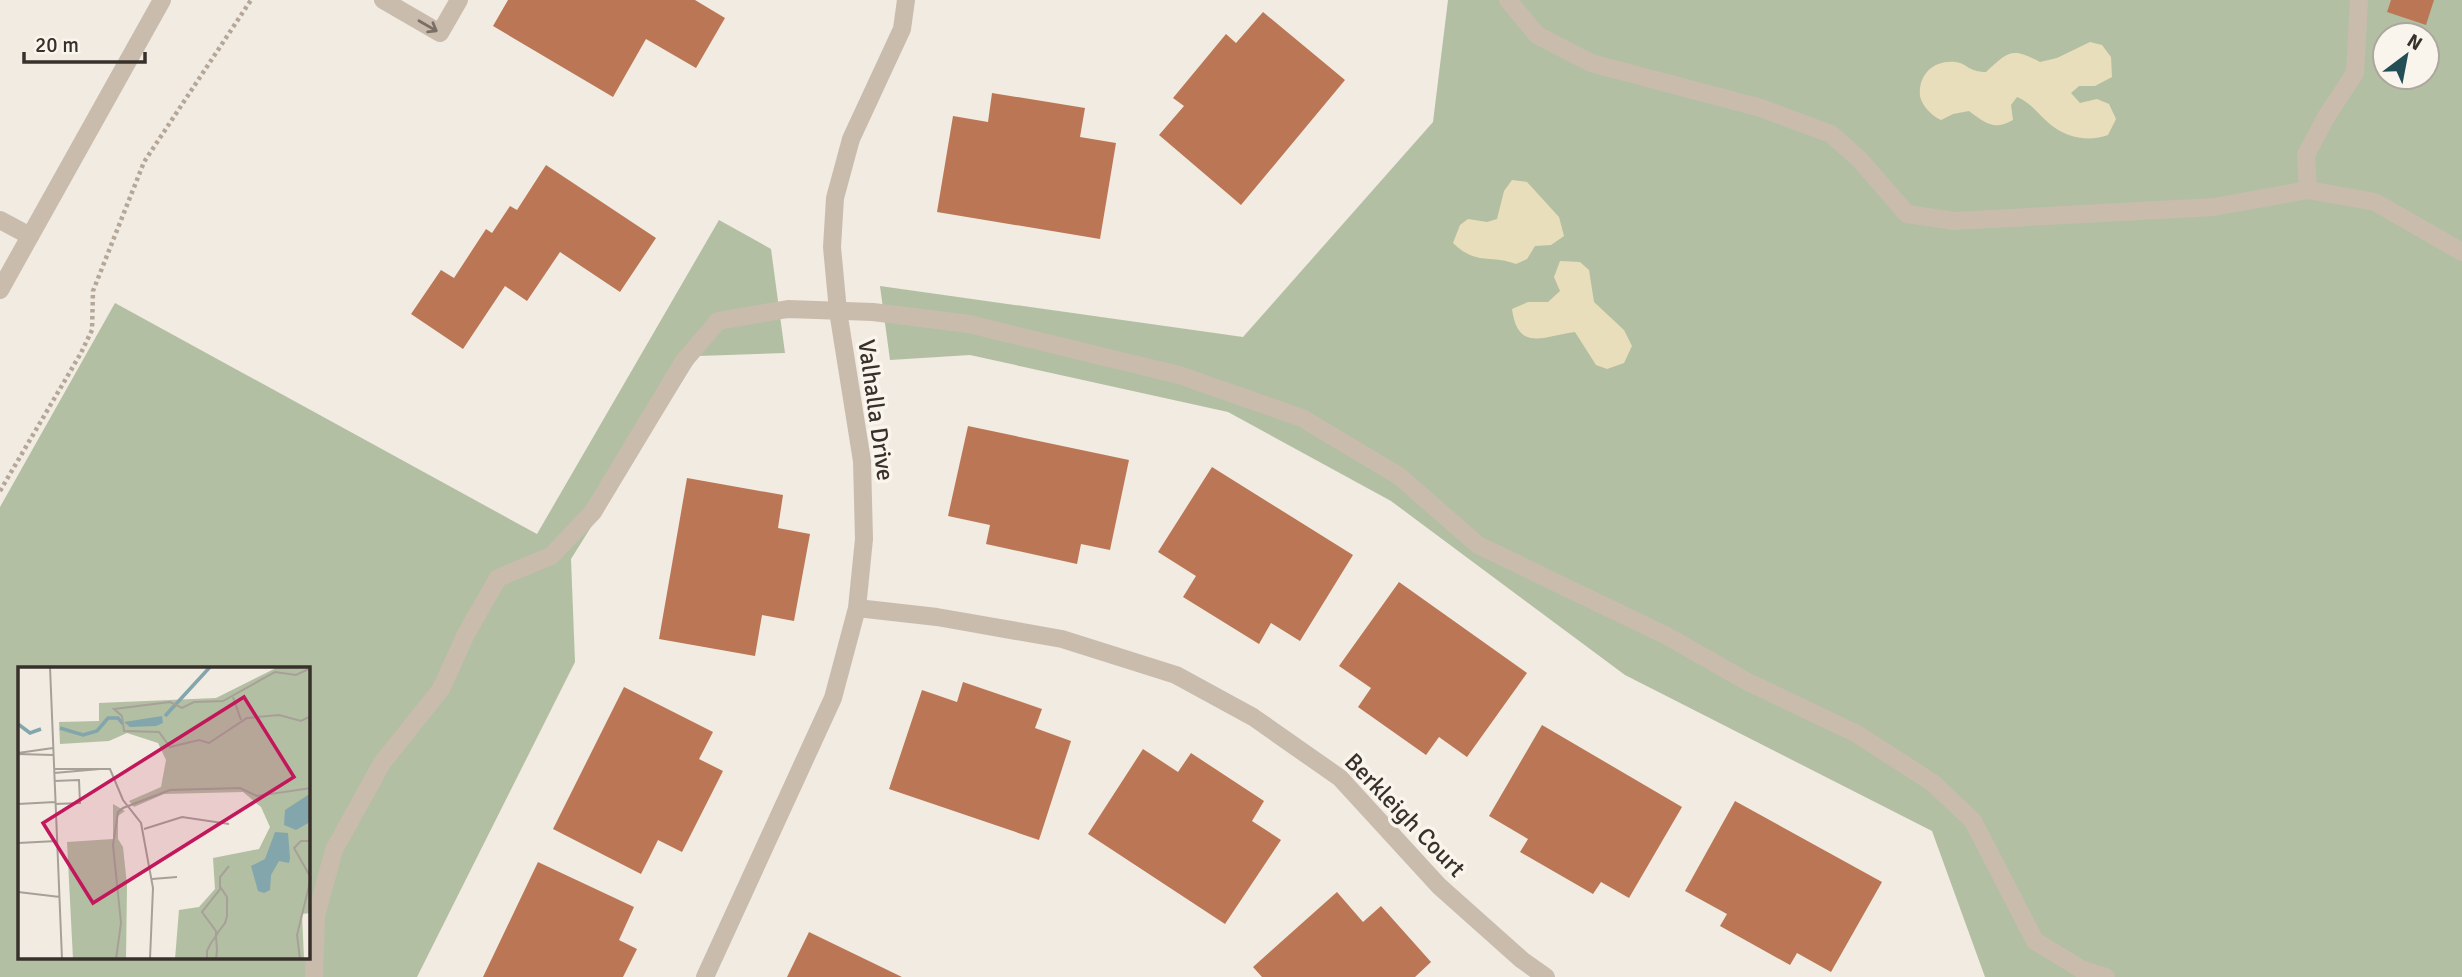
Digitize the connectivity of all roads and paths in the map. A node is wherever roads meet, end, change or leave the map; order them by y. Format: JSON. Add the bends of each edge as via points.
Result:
{"nodes":[{"id":1,"x":162,"y":0,"type":"edge"},
{"id":2,"x":251,"y":0,"type":"edge"},
{"id":3,"x":383,"y":0,"type":"edge"},
{"id":4,"x":459,"y":0,"type":"edge"},
{"id":5,"x":906,"y":0,"type":"edge"},
{"id":6,"x":1508,"y":0,"type":"edge"},
{"id":7,"x":2359,"y":0,"type":"edge"},
{"id":8,"x":2308,"y":190,"type":"junction"},
{"id":9,"x":0,"y":220,"type":"edge"},
{"id":10,"x":30,"y":236,"type":"junction"},
{"id":11,"x":2462,"y":252,"type":"edge"},
{"id":12,"x":0,"y":289,"type":"edge"},
{"id":13,"x":838,"y":311,"type":"junction"},
{"id":14,"x":0,"y":491,"type":"edge"},
{"id":15,"x":857,"y":608,"type":"junction"},
{"id":16,"x":314,"y":977,"type":"edge"},
{"id":17,"x":705,"y":977,"type":"edge"},
{"id":18,"x":1546,"y":977,"type":"edge"},
{"id":19,"x":2106,"y":977,"type":"edge"}],
"edges":[{"from":1,"to":10,"type":"street"},
{"from":2,"to":14,"type":"path","via":[[144,162],[93,291],[92,330]]},
{"from":3,"to":4,"type":"street","one_way":true,"via":[[440,33]]},
{"from":5,"to":13,"type":"street","name":"Valhalla Drive","via":[[902,29],[851,139],[835,198],[832,247]]},
{"from":6,"to":8,"type":"street","via":[[1537,35],[1591,63],[1761,108],[1831,134],[1906,214],[1954,221],[2214,207]]},
{"from":7,"to":8,"type":"street","via":[[2355,73],[2306,155]]},
{"from":8,"to":11,"type":"street","via":[[2375,202]]},
{"from":9,"to":10,"type":"street"},
{"from":10,"to":12,"type":"street"},
{"from":13,"to":15,"type":"street","name":"Valhalla Drive","via":[[862,461],[864,539]]},
{"from":13,"to":16,"type":"street","via":[[788,309],[718,321],[684,361],[593,512],[551,556],[498,578],[441,689],[382,763],[334,850],[316,916]]},
{"from":13,"to":19,"type":"street","via":[[969,324],[1179,374],[1302,418],[1399,476],[1478,545],[1857,733],[1933,782],[1973,821],[2035,941],[2081,969]]},
{"from":15,"to":17,"type":"street","name":"Valhalla Drive","via":[[833,698]]},
{"from":15,"to":18,"type":"street","name":"Berkleigh Court","via":[[1062,639],[1176,675],[1253,717],[1340,778],[1439,887]]}]}
